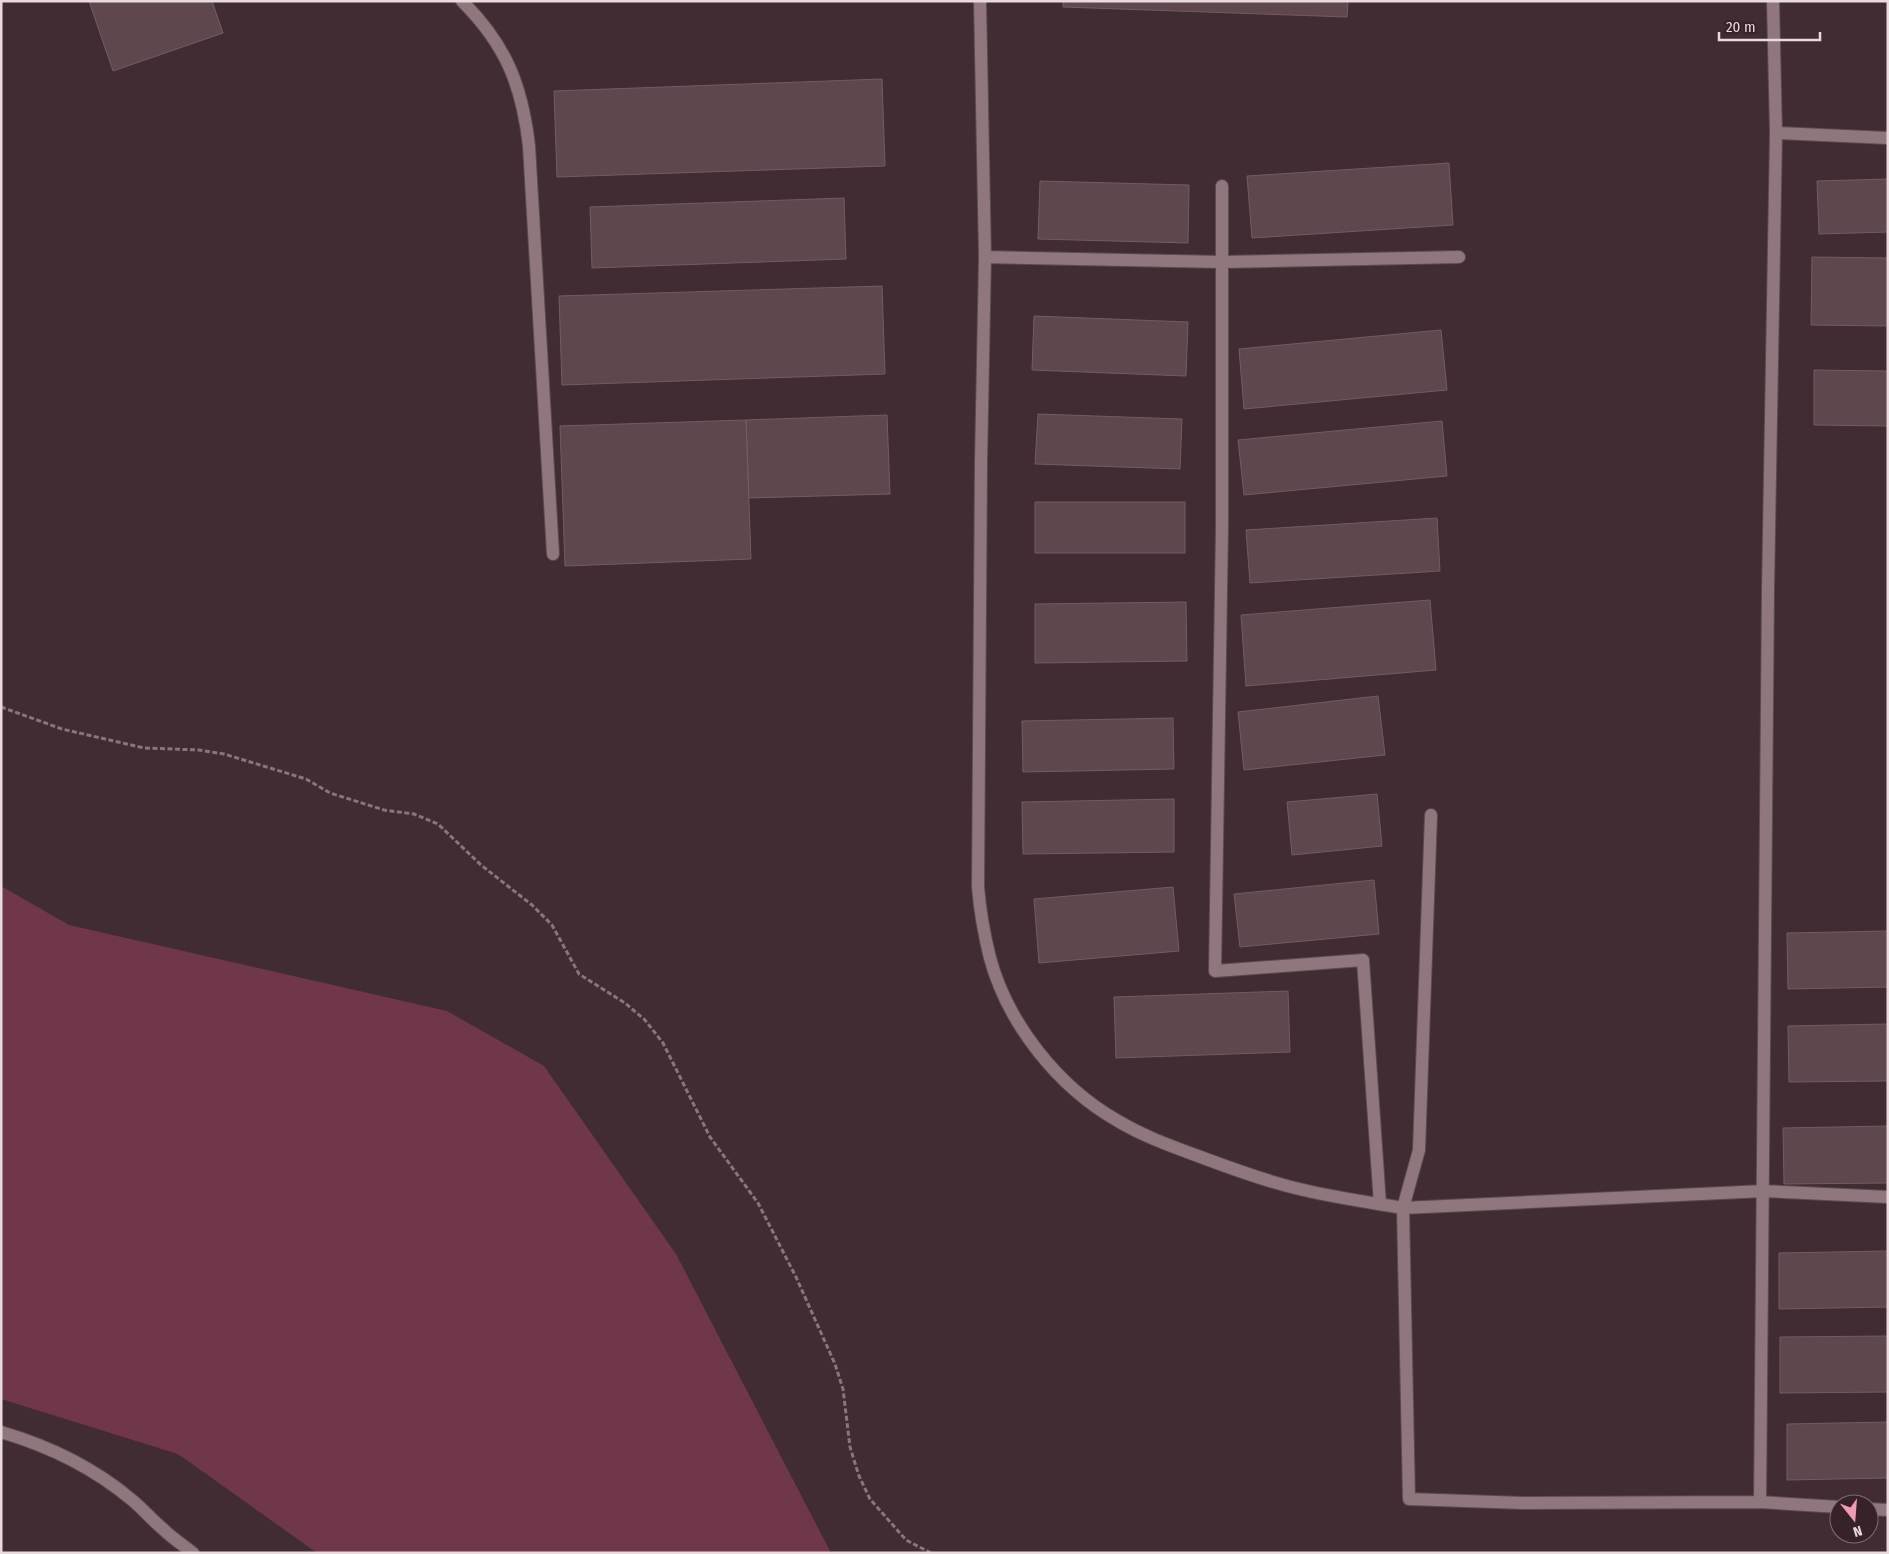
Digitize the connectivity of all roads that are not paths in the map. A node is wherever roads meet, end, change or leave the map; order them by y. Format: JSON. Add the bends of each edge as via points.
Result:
{"nodes":[{"id":1,"x":462,"y":1,"type":"edge"},
{"id":2,"x":980,"y":1,"type":"edge"},
{"id":3,"x":1773,"y":1,"type":"edge"},
{"id":4,"x":1776,"y":133,"type":"junction"},
{"id":5,"x":1888,"y":138,"type":"edge"},
{"id":6,"x":1222,"y":186,"type":"dead end"},
{"id":7,"x":985,"y":257,"type":"junction"},
{"id":8,"x":1459,"y":257,"type":"dead end"},
{"id":9,"x":1222,"y":262,"type":"junction"},
{"id":10,"x":553,"y":554,"type":"dead end"},
{"id":11,"x":1431,"y":815,"type":"dead end"},
{"id":12,"x":1764,"y":1191,"type":"junction"},
{"id":13,"x":1888,"y":1197,"type":"edge"},
{"id":14,"x":1380,"y":1204,"type":"junction"},
{"id":15,"x":1404,"y":1208,"type":"junction"},
{"id":16,"x":1,"y":1432,"type":"edge"},
{"id":17,"x":1760,"y":1502,"type":"junction"},
{"id":18,"x":1829,"y":1506,"type":"edge"},
{"id":19,"x":193,"y":1553,"type":"edge"}],
"edges":[{"from":1,"to":10,"type":"street","via":[[494,39],[508,64],[519,90],[525,118]]},
{"from":2,"to":7,"type":"street"},
{"from":3,"to":4,"type":"street"},
{"from":4,"to":5,"type":"street"},
{"from":4,"to":12,"type":"street","via":[[1768,609]]},
{"from":6,"to":9,"type":"street"},
{"from":7,"to":9,"type":"street"},
{"from":7,"to":14,"type":"street","via":[[978,886],[990,960],[1004,995],[1043,1058],[1068,1084],[1117,1121],[1143,1135],[1232,1169],[1295,1188]]},
{"from":8,"to":9,"type":"street"},
{"from":9,"to":14,"type":"street","via":[[1222,527],[1215,971],[1364,960]]},
{"from":11,"to":15,"type":"street","via":[[1419,1150]]},
{"from":12,"to":13,"type":"street"},
{"from":12,"to":15,"type":"street"},
{"from":12,"to":17,"type":"street"},
{"from":14,"to":15,"type":"street"},
{"from":15,"to":17,"type":"street","via":[[1409,1499]]},
{"from":16,"to":19,"type":"street","via":[[65,1456],[100,1476],[133,1500],[162,1529]]},
{"from":17,"to":18,"type":"street"}]}
